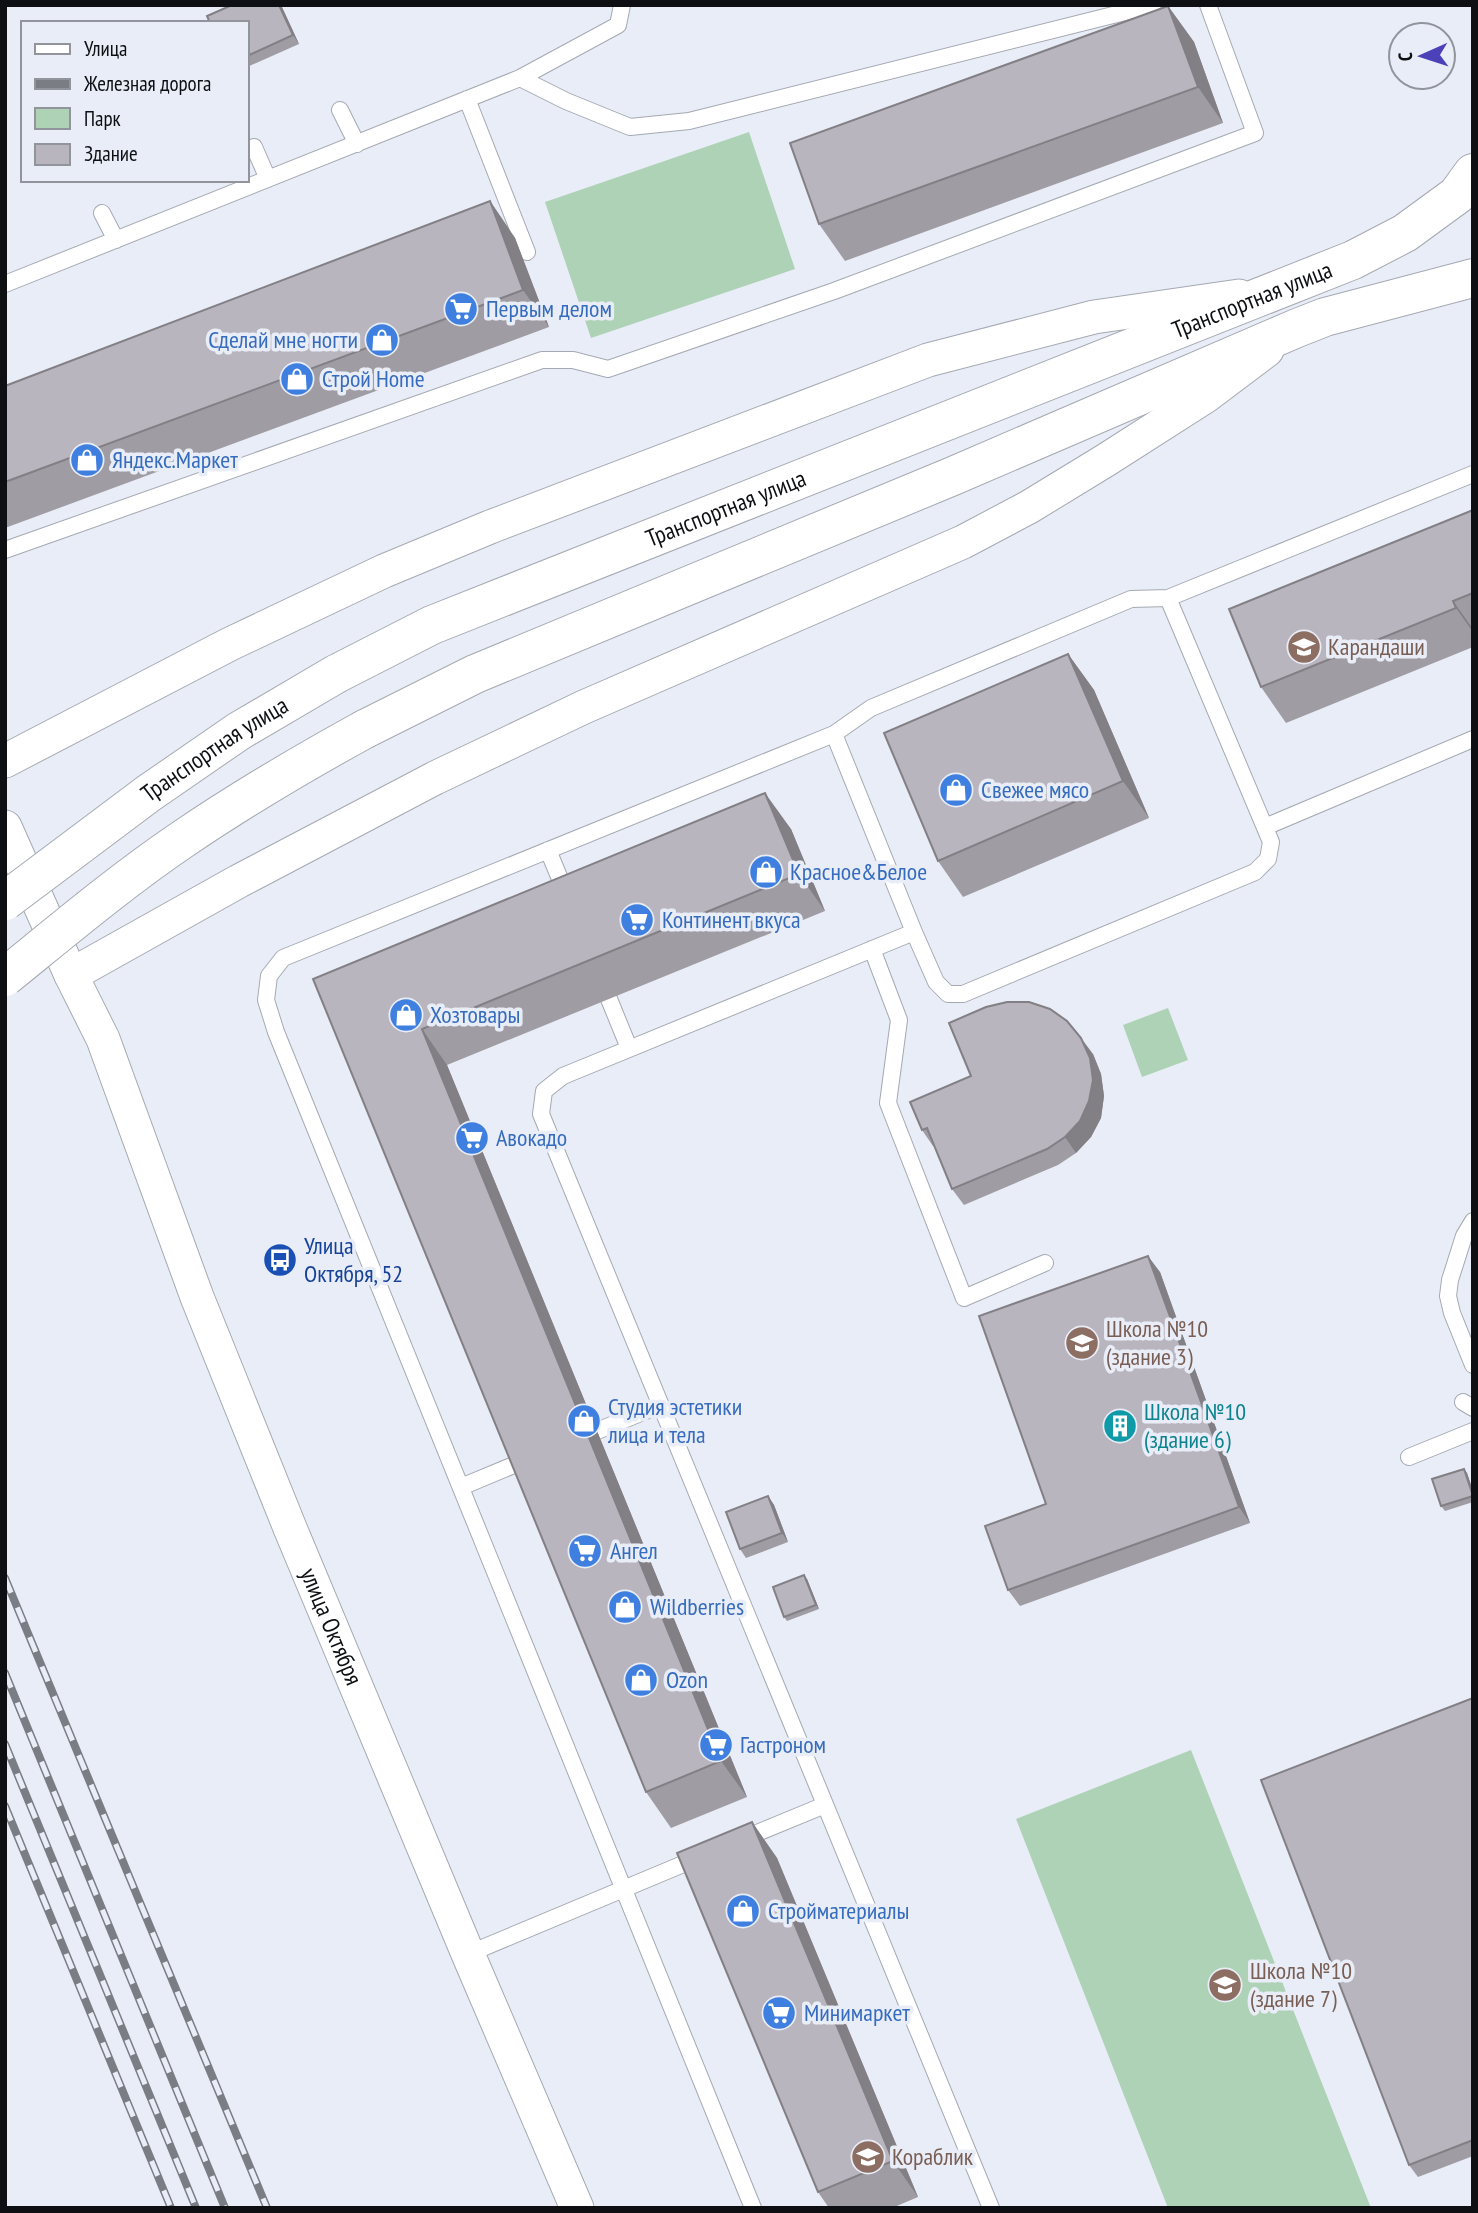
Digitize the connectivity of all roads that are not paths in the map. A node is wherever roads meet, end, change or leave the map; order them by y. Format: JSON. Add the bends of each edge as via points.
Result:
{"nodes":[{"id":1,"x":622,"y":5,"type":"edge"},
{"id":2,"x":1153,"y":5,"type":"edge"},
{"id":3,"x":1208,"y":5,"type":"edge"},
{"id":4,"x":520,"y":78,"type":"junction"},
{"id":5,"x":467,"y":99,"type":"junction"},
{"id":6,"x":340,"y":110,"type":"dead end"},
{"id":7,"x":357,"y":144,"type":"junction"},
{"id":8,"x":254,"y":147,"type":"dead end"},
{"id":9,"x":1473,"y":173,"type":"edge"},
{"id":10,"x":268,"y":179,"type":"junction"},
{"id":11,"x":102,"y":213,"type":"dead end"},
{"id":12,"x":116,"y":240,"type":"junction"},
{"id":13,"x":527,"y":252,"type":"dead end"},
{"id":14,"x":1473,"y":278,"type":"edge"},
{"id":15,"x":5,"y":284,"type":"edge"},
{"id":16,"x":1279,"y":290,"type":"junction"},
{"id":17,"x":1297,"y":328,"type":"junction"},
{"id":18,"x":1473,"y":474,"type":"edge"},
{"id":19,"x":5,"y":550,"type":"edge"},
{"id":20,"x":1168,"y":598,"type":"junction"},
{"id":21,"x":834,"y":734,"type":"junction"},
{"id":22,"x":1473,"y":739,"type":"edge"},
{"id":23,"x":5,"y":761,"type":"edge"},
{"id":24,"x":5,"y":827,"type":"edge"},
{"id":25,"x":1265,"y":827,"type":"junction"},
{"id":26,"x":548,"y":850,"type":"junction"},
{"id":27,"x":5,"y":901,"type":"edge"},
{"id":28,"x":571,"y":907,"type":"edge"},
{"id":29,"x":915,"y":932,"type":"junction"},
{"id":30,"x":872,"y":949,"type":"junction"},
{"id":31,"x":71,"y":975,"type":"junction"},
{"id":32,"x":5,"y":977,"type":"edge"},
{"id":33,"x":609,"y":999,"type":"edge"},
{"id":34,"x":629,"y":1048,"type":"junction"},
{"id":35,"x":1473,"y":1221,"type":"edge"},
{"id":36,"x":1045,"y":1263,"type":"dead end"},
{"id":37,"x":1473,"y":1365,"type":"edge"},
{"id":38,"x":660,"y":1405,"type":"junction"},
{"id":39,"x":597,"y":1431,"type":"dead end"},
{"id":40,"x":1473,"y":1431,"type":"edge"},
{"id":41,"x":1409,"y":1457,"type":"dead end"},
{"id":42,"x":521,"y":1462,"type":"edge"},
{"id":43,"x":461,"y":1487,"type":"junction"},
{"id":44,"x":825,"y":1805,"type":"junction"},
{"id":45,"x":624,"y":1889,"type":"junction"},
{"id":46,"x":468,"y":1954,"type":"junction"},
{"id":47,"x":984,"y":2206,"type":"edge"},
{"id":48,"x":577,"y":2208,"type":"edge"},
{"id":49,"x":753,"y":2208,"type":"edge"}],
"edges":[{"from":1,"to":4,"type":"lane","via":[[618,25]]},
{"from":2,"to":4,"type":"lane","via":[[689,121],[630,127]]},
{"from":3,"to":19,"type":"lane","via":[[1255,132],[834,291],[608,369],[573,360],[542,360]]},
{"from":4,"to":5,"type":"lane"},
{"from":5,"to":7,"type":"lane"},
{"from":5,"to":13,"type":"lane"},
{"from":6,"to":7,"type":"lane"},
{"from":7,"to":10,"type":"lane"},
{"from":8,"to":10,"type":"lane"},
{"from":9,"to":16,"type":"street","name":"Транспортная улица","via":[[1458,195],[1405,233]]},
{"from":10,"to":12,"type":"lane"},
{"from":11,"to":12,"type":"lane"},
{"from":12,"to":15,"type":"lane"},
{"from":14,"to":17,"type":"street","name":"Транспортная улица"},
{"from":16,"to":23,"type":"street","via":[[1094,317],[928,360],[384,571],[230,644]]},
{"from":16,"to":27,"type":"street","name":"Транспортная улица","bridge":true,"via":[[432,625],[239,731]]},
{"from":17,"to":31,"type":"street","via":[[1184,410],[964,542],[584,707],[435,778]]},
{"from":17,"to":32,"type":"street","name":"Транспортная улица","bridge":true,"via":[[475,674],[365,729],[181,840]]},
{"from":18,"to":20,"type":"lane"},
{"from":20,"to":21,"type":"lane","via":[[1131,599],[872,708]]},
{"from":20,"to":25,"type":"lane"},
{"from":21,"to":26,"type":"lane"},
{"from":21,"to":29,"type":"lane"},
{"from":22,"to":25,"type":"lane"},
{"from":24,"to":31,"type":"street","name":"улица Октября"},
{"from":25,"to":29,"type":"lane","via":[[1271,842],[1268,859],[1255,872],[963,994],[948,994],[936,982]]},
{"from":26,"to":28,"type":"lane"},
{"from":26,"to":43,"type":"lane","via":[[283,958],[269,976],[266,1000],[276,1032]]},
{"from":29,"to":30,"type":"lane"},
{"from":30,"to":34,"type":"lane"},
{"from":30,"to":36,"type":"lane","via":[[899,1020],[888,1103],[964,1298]]},
{"from":31,"to":46,"type":"street","name":"улица Октября","via":[[103,1039],[197,1297]]},
{"from":33,"to":34,"type":"lane"},
{"from":34,"to":38,"type":"lane","via":[[563,1076],[544,1091],[541,1114]]},
{"from":35,"to":37,"type":"lane","via":[[1464,1236],[1448,1296]]},
{"from":38,"to":39,"type":"lane"},
{"from":38,"to":44,"type":"lane"},
{"from":40,"to":41,"type":"lane"},
{"from":42,"to":43,"type":"lane"},
{"from":43,"to":45,"type":"lane"},
{"from":44,"to":45,"type":"lane"},
{"from":44,"to":47,"type":"lane"},
{"from":45,"to":46,"type":"lane"},
{"from":45,"to":49,"type":"lane"},
{"from":46,"to":48,"type":"street","name":"улица Октября"}]}
